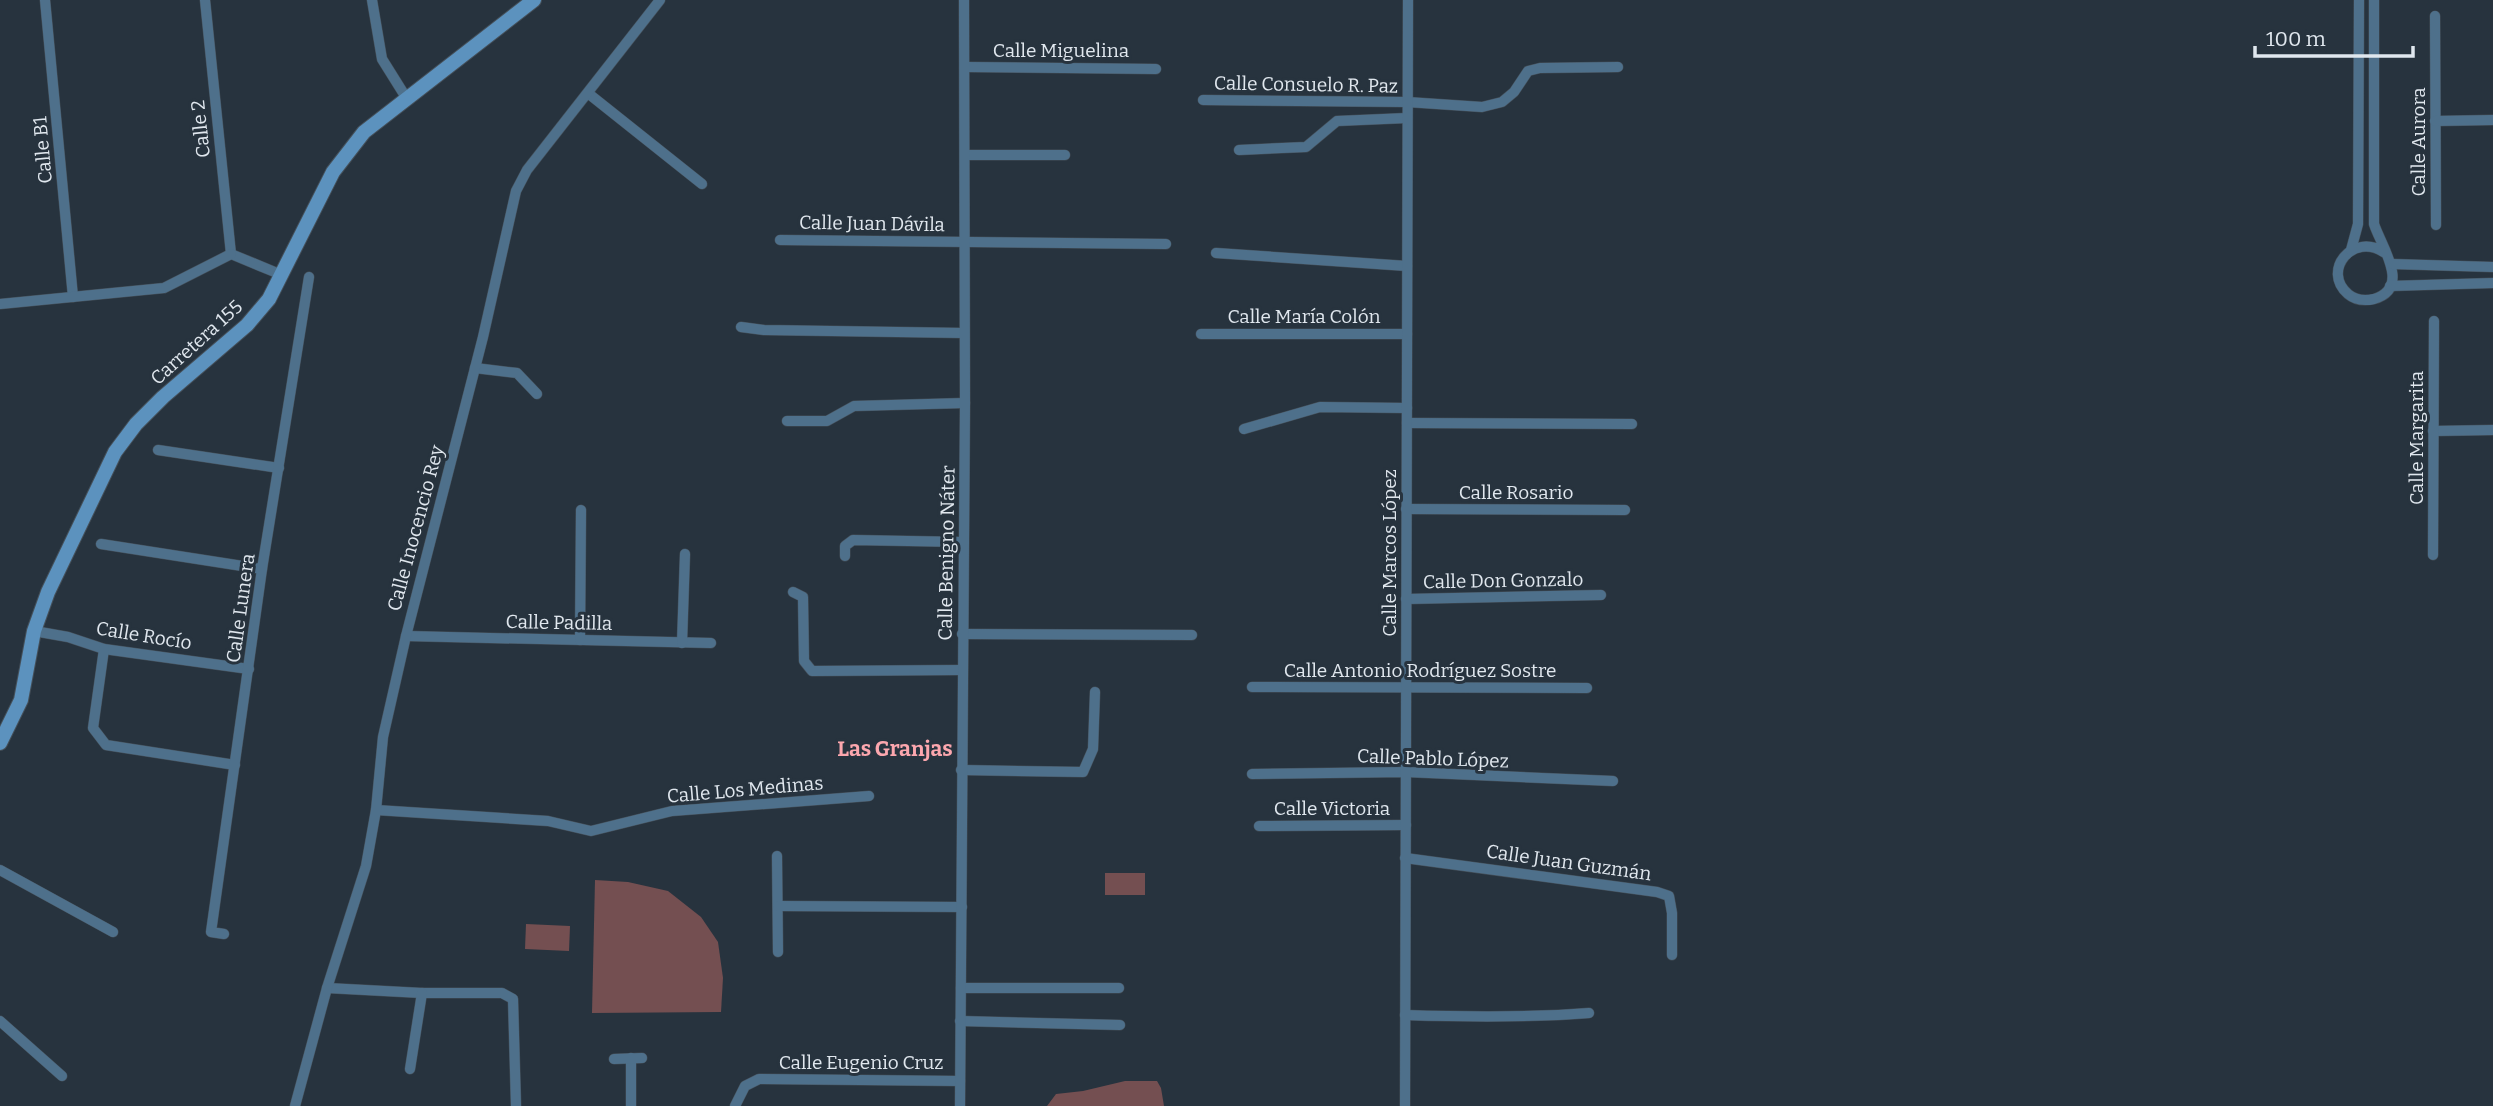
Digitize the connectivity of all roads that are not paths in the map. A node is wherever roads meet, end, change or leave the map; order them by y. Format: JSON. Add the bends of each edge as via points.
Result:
{"nodes":[{"id":1,"x":45,"y":0,"type":"edge"},
{"id":2,"x":205,"y":0,"type":"edge"},
{"id":3,"x":372,"y":0,"type":"edge"},
{"id":4,"x":534,"y":0,"type":"edge"},
{"id":5,"x":660,"y":0,"type":"edge"},
{"id":6,"x":964,"y":0,"type":"edge"},
{"id":7,"x":1408,"y":0,"type":"edge"},
{"id":8,"x":2359,"y":0,"type":"edge"},
{"id":9,"x":2374,"y":0,"type":"edge"},
{"id":10,"x":2435,"y":16,"type":"dead end"},
{"id":11,"x":965,"y":67,"type":"junction"},
{"id":12,"x":1618,"y":67,"type":"dead end"},
{"id":13,"x":1156,"y":69,"type":"dead end"},
{"id":14,"x":589,"y":94,"type":"junction"},
{"id":15,"x":407,"y":99,"type":"junction"},
{"id":16,"x":1203,"y":100,"type":"dead end"},
{"id":17,"x":1408,"y":102,"type":"junction"},
{"id":18,"x":1407,"y":118,"type":"junction"},
{"id":19,"x":2493,"y":120,"type":"edge"},
{"id":20,"x":2435,"y":121,"type":"junction"},
{"id":21,"x":1239,"y":150,"type":"dead end"},
{"id":22,"x":965,"y":155,"type":"junction"},
{"id":23,"x":1065,"y":155,"type":"dead end"},
{"id":24,"x":702,"y":184,"type":"dead end"},
{"id":25,"x":2435,"y":225,"type":"dead end"},
{"id":26,"x":780,"y":240,"type":"dead end"},
{"id":27,"x":964,"y":242,"type":"junction"},
{"id":28,"x":1166,"y":244,"type":"dead end"},
{"id":29,"x":2351,"y":250,"type":"junction"},
{"id":30,"x":1216,"y":253,"type":"dead end"},
{"id":31,"x":2385,"y":253,"type":"junction"},
{"id":32,"x":231,"y":254,"type":"junction"},
{"id":33,"x":2392,"y":264,"type":"junction"},
{"id":34,"x":1407,"y":266,"type":"junction"},
{"id":35,"x":2493,"y":267,"type":"edge"},
{"id":36,"x":282,"y":275,"type":"junction"},
{"id":37,"x":309,"y":277,"type":"dead end"},
{"id":38,"x":2493,"y":283,"type":"edge"},
{"id":39,"x":2390,"y":286,"type":"junction"},
{"id":40,"x":73,"y":297,"type":"junction"},
{"id":41,"x":0,"y":304,"type":"edge"},
{"id":42,"x":2434,"y":321,"type":"dead end"},
{"id":43,"x":741,"y":327,"type":"dead end"},
{"id":44,"x":964,"y":333,"type":"junction"},
{"id":45,"x":1201,"y":334,"type":"dead end"},
{"id":46,"x":1407,"y":334,"type":"junction"},
{"id":47,"x":475,"y":368,"type":"junction"},
{"id":48,"x":537,"y":394,"type":"dead end"},
{"id":49,"x":965,"y":403,"type":"junction"},
{"id":50,"x":1407,"y":408,"type":"junction"},
{"id":51,"x":787,"y":421,"type":"dead end"},
{"id":52,"x":1407,"y":423,"type":"junction"},
{"id":53,"x":1632,"y":424,"type":"dead end"},
{"id":54,"x":1244,"y":429,"type":"dead end"},
{"id":55,"x":2433,"y":430,"type":"junction"},
{"id":56,"x":2493,"y":430,"type":"edge"},
{"id":57,"x":158,"y":450,"type":"dead end"},
{"id":58,"x":279,"y":468,"type":"junction"},
{"id":59,"x":1406,"y":509,"type":"junction"},
{"id":60,"x":581,"y":510,"type":"dead end"},
{"id":61,"x":1625,"y":510,"type":"dead end"},
{"id":62,"x":963,"y":542,"type":"junction"},
{"id":63,"x":101,"y":544,"type":"dead end"},
{"id":64,"x":685,"y":554,"type":"dead end"},
{"id":65,"x":2433,"y":555,"type":"dead end"},
{"id":66,"x":845,"y":556,"type":"dead end"},
{"id":67,"x":262,"y":569,"type":"junction"},
{"id":68,"x":793,"y":592,"type":"dead end"},
{"id":69,"x":1601,"y":595,"type":"dead end"},
{"id":70,"x":1406,"y":599,"type":"junction"},
{"id":71,"x":34,"y":631,"type":"junction"},
{"id":72,"x":962,"y":634,"type":"junction"},
{"id":73,"x":1192,"y":635,"type":"dead end"},
{"id":74,"x":405,"y":636,"type":"junction"},
{"id":75,"x":580,"y":640,"type":"junction"},
{"id":76,"x":682,"y":643,"type":"junction"},
{"id":77,"x":711,"y":643,"type":"dead end"},
{"id":78,"x":104,"y":649,"type":"junction"},
{"id":79,"x":249,"y":669,"type":"junction"},
{"id":80,"x":962,"y":670,"type":"junction"},
{"id":81,"x":1252,"y":687,"type":"dead end"},
{"id":82,"x":1406,"y":688,"type":"junction"},
{"id":83,"x":1587,"y":688,"type":"dead end"},
{"id":84,"x":1095,"y":692,"type":"dead end"},
{"id":85,"x":0,"y":743,"type":"edge"},
{"id":86,"x":235,"y":765,"type":"junction"},
{"id":87,"x":961,"y":770,"type":"junction"},
{"id":88,"x":1406,"y":772,"type":"junction"},
{"id":89,"x":1252,"y":774,"type":"dead end"},
{"id":90,"x":1613,"y":781,"type":"dead end"},
{"id":91,"x":869,"y":796,"type":"dead end"},
{"id":92,"x":376,"y":810,"type":"junction"},
{"id":93,"x":1406,"y":825,"type":"junction"},
{"id":94,"x":1259,"y":826,"type":"dead end"},
{"id":95,"x":778,"y":856,"type":"dead end"},
{"id":96,"x":1405,"y":858,"type":"junction"},
{"id":97,"x":0,"y":870,"type":"edge"},
{"id":98,"x":778,"y":906,"type":"junction"},
{"id":99,"x":962,"y":907,"type":"junction"},
{"id":100,"x":113,"y":932,"type":"dead end"},
{"id":101,"x":224,"y":934,"type":"dead end"},
{"id":102,"x":778,"y":952,"type":"dead end"},
{"id":103,"x":1672,"y":955,"type":"dead end"},
{"id":104,"x":327,"y":988,"type":"junction"},
{"id":105,"x":961,"y":988,"type":"junction"},
{"id":106,"x":1119,"y":988,"type":"dead end"},
{"id":107,"x":422,"y":993,"type":"junction"},
{"id":108,"x":1589,"y":1013,"type":"dead end"},
{"id":109,"x":1405,"y":1015,"type":"junction"},
{"id":110,"x":0,"y":1021,"type":"edge"},
{"id":111,"x":960,"y":1021,"type":"junction"},
{"id":112,"x":1120,"y":1025,"type":"dead end"},
{"id":113,"x":614,"y":1059,"type":"dead end"},
{"id":114,"x":410,"y":1069,"type":"dead end"},
{"id":115,"x":62,"y":1076,"type":"dead end"},
{"id":116,"x":960,"y":1081,"type":"junction"},
{"id":117,"x":295,"y":1106,"type":"edge"},
{"id":118,"x":516,"y":1106,"type":"edge"},
{"id":119,"x":631,"y":1106,"type":"edge"},
{"id":120,"x":734,"y":1106,"type":"edge"},
{"id":121,"x":960,"y":1106,"type":"edge"},
{"id":122,"x":1405,"y":1106,"type":"edge"}],
"edges":[{"from":1,"to":40,"type":"street","name":"Calle B1"},
{"from":2,"to":32,"type":"street","name":"Calle 2"},
{"from":3,"to":15,"type":"street","via":[[382,59]]},
{"from":4,"to":15,"type":"street","name":"Carretera 155"},
{"from":5,"to":14,"type":"street","name":"Calle Inocencio Rey"},
{"from":6,"to":11,"type":"street","name":"Calle Benigno Náter"},
{"from":7,"to":17,"type":"street","name":"Calle Marcos López"},
{"from":8,"to":29,"type":"street","via":[[2358,224]]},
{"from":9,"to":31,"type":"street","via":[[2374,224]]},
{"from":10,"to":20,"type":"street","name":"Calle Aurora"},
{"from":11,"to":13,"type":"street","name":"Calle Miguelina"},
{"from":11,"to":22,"type":"street","name":"Calle Benigno Náter"},
{"from":12,"to":17,"type":"street","name":"Calle Consuelo R. Paz","via":[[1528,71],[1502,102],[1482,107]]},
{"from":14,"to":24,"type":"street"},
{"from":14,"to":47,"type":"street","name":"Calle Inocencio Rey","via":[[527,170],[516,191]]},
{"from":15,"to":36,"type":"street","name":"Carretera 155","via":[[364,131],[346,152]]},
{"from":16,"to":17,"type":"street","name":"Calle Consuelo R. Paz"},
{"from":17,"to":18,"type":"street","name":"Calle Marcos López"},
{"from":18,"to":21,"type":"street","via":[[1337,121],[1306,147]]},
{"from":18,"to":34,"type":"street","name":"Calle Marcos López"},
{"from":19,"to":20,"type":"street"},
{"from":20,"to":25,"type":"street","name":"Calle Aurora"},
{"from":22,"to":23,"type":"street"},
{"from":22,"to":27,"type":"street","name":"Calle Benigno Náter"},
{"from":26,"to":27,"type":"street","name":"Calle Juan Dávila"},
{"from":27,"to":28,"type":"street","name":"Calle Juan Dávila"},
{"from":27,"to":44,"type":"street","name":"Calle Benigno Náter"},
{"from":29,"to":31,"type":"street","via":[[2369,246]]},
{"from":29,"to":39,"type":"street","via":[[2338,272],[2348,294],[2371,300]]},
{"from":30,"to":34,"type":"street"},
{"from":31,"to":33,"type":"street"},
{"from":32,"to":36,"type":"street"},
{"from":32,"to":40,"type":"street","via":[[164,288]]},
{"from":33,"to":35,"type":"street"},
{"from":33,"to":39,"type":"street"},
{"from":34,"to":46,"type":"street","name":"Calle Marcos López"},
{"from":36,"to":71,"type":"street","name":"Carretera 155","via":[[270,299],[247,325],[163,397],[115,453],[76,529]]},
{"from":37,"to":58,"type":"street","name":"Calle Lunera"},
{"from":38,"to":39,"type":"street"},
{"from":40,"to":41,"type":"street"},
{"from":42,"to":55,"type":"street","name":"Calle Margarita"},
{"from":43,"to":44,"type":"street"},
{"from":44,"to":49,"type":"street","name":"Calle Benigno Náter"},
{"from":45,"to":46,"type":"street","name":"Calle María Colón"},
{"from":46,"to":50,"type":"street","name":"Calle Marcos López"},
{"from":47,"to":48,"type":"street","via":[[517,373]]},
{"from":47,"to":74,"type":"street","name":"Calle Inocencio Rey"},
{"from":49,"to":51,"type":"street","via":[[854,406],[827,421]]},
{"from":49,"to":62,"type":"street","name":"Calle Benigno Náter"},
{"from":50,"to":52,"type":"street","name":"Calle Marcos López"},
{"from":50,"to":54,"type":"street","via":[[1320,407]]},
{"from":52,"to":53,"type":"street"},
{"from":52,"to":59,"type":"street","name":"Calle Marcos López"},
{"from":55,"to":56,"type":"street"},
{"from":55,"to":65,"type":"street","name":"Calle Margarita"},
{"from":57,"to":58,"type":"street"},
{"from":58,"to":67,"type":"street","name":"Calle Lunera"},
{"from":59,"to":61,"type":"street","name":"Calle Rosario"},
{"from":59,"to":70,"type":"street","name":"Calle Marcos López"},
{"from":60,"to":75,"type":"street"},
{"from":62,"to":66,"type":"street","via":[[853,540],[845,545]]},
{"from":62,"to":72,"type":"street","name":"Calle Benigno Náter"},
{"from":63,"to":67,"type":"street"},
{"from":64,"to":76,"type":"street"},
{"from":67,"to":79,"type":"street","name":"Calle Lunera"},
{"from":68,"to":80,"type":"street","via":[[803,597],[804,661],[811,671]]},
{"from":69,"to":70,"type":"street","name":"Calle Don Gonzalo"},
{"from":70,"to":82,"type":"street","name":"Calle Marcos López"},
{"from":71,"to":78,"type":"street","name":"Calle Rocío"},
{"from":71,"to":85,"type":"street","name":"Carretera 155","via":[[21,700]]},
{"from":72,"to":73,"type":"street"},
{"from":72,"to":80,"type":"street","name":"Calle Benigno Náter"},
{"from":74,"to":75,"type":"street","name":"Calle Padilla"},
{"from":74,"to":92,"type":"street","name":"Calle Inocencio Rey","via":[[383,737]]},
{"from":75,"to":76,"type":"street","name":"Calle Padilla"},
{"from":76,"to":77,"type":"street","name":"Calle Padilla"},
{"from":78,"to":79,"type":"street","name":"Calle Rocío"},
{"from":78,"to":86,"type":"street","via":[[93,728],[106,745]]},
{"from":79,"to":86,"type":"street","name":"Calle Lunera"},
{"from":80,"to":87,"type":"street","name":"Calle Benigno Náter"},
{"from":81,"to":82,"type":"street","name":"Calle Antonio Rodríguez Sostre"},
{"from":82,"to":83,"type":"street","name":"Calle Antonio Rodríguez Sostre"},
{"from":82,"to":88,"type":"street","name":"Calle Marcos López"},
{"from":84,"to":87,"type":"street","via":[[1093,749],[1083,772]]},
{"from":86,"to":101,"type":"street","name":"Calle Lunera","via":[[211,932]]},
{"from":87,"to":99,"type":"street","name":"Calle Benigno Náter"},
{"from":88,"to":89,"type":"street","name":"Calle Pablo López"},
{"from":88,"to":90,"type":"street","name":"Calle Pablo López"},
{"from":88,"to":93,"type":"street","name":"Calle Marcos López"},
{"from":91,"to":92,"type":"street","name":"Calle Los Medinas","via":[[672,811],[591,831],[548,821]]},
{"from":92,"to":104,"type":"street","name":"Calle Inocencio Rey","via":[[366,866]]},
{"from":93,"to":94,"type":"street","name":"Calle Victoria"},
{"from":93,"to":96,"type":"street","name":"Calle Marcos López"},
{"from":95,"to":98,"type":"street"},
{"from":96,"to":103,"type":"street","name":"Calle Juan Guzmán","via":[[1657,892],[1669,897]]},
{"from":96,"to":109,"type":"street","name":"Calle Marcos López"},
{"from":97,"to":100,"type":"street"},
{"from":98,"to":99,"type":"street"},
{"from":98,"to":102,"type":"street"},
{"from":99,"to":105,"type":"street","name":"Calle Benigno Náter"},
{"from":104,"to":107,"type":"street"},
{"from":104,"to":117,"type":"street","name":"Calle Inocencio Rey"},
{"from":105,"to":106,"type":"street"},
{"from":105,"to":111,"type":"street","name":"Calle Benigno Náter"},
{"from":107,"to":114,"type":"street"},
{"from":107,"to":118,"type":"street","via":[[502,993],[513,999]]},
{"from":108,"to":109,"type":"street"},
{"from":109,"to":122,"type":"street","name":"Calle Marcos López"},
{"from":110,"to":115,"type":"street"},
{"from":111,"to":112,"type":"street"},
{"from":111,"to":116,"type":"street","name":"Calle Benigno Náter"},
{"from":113,"to":119,"type":"street","via":[[636,1058]]},
{"from":116,"to":120,"type":"street","name":"Calle Eugenio Cruz","via":[[759,1079],[745,1086]]},
{"from":116,"to":121,"type":"street","name":"Calle Benigno Náter"}]}
